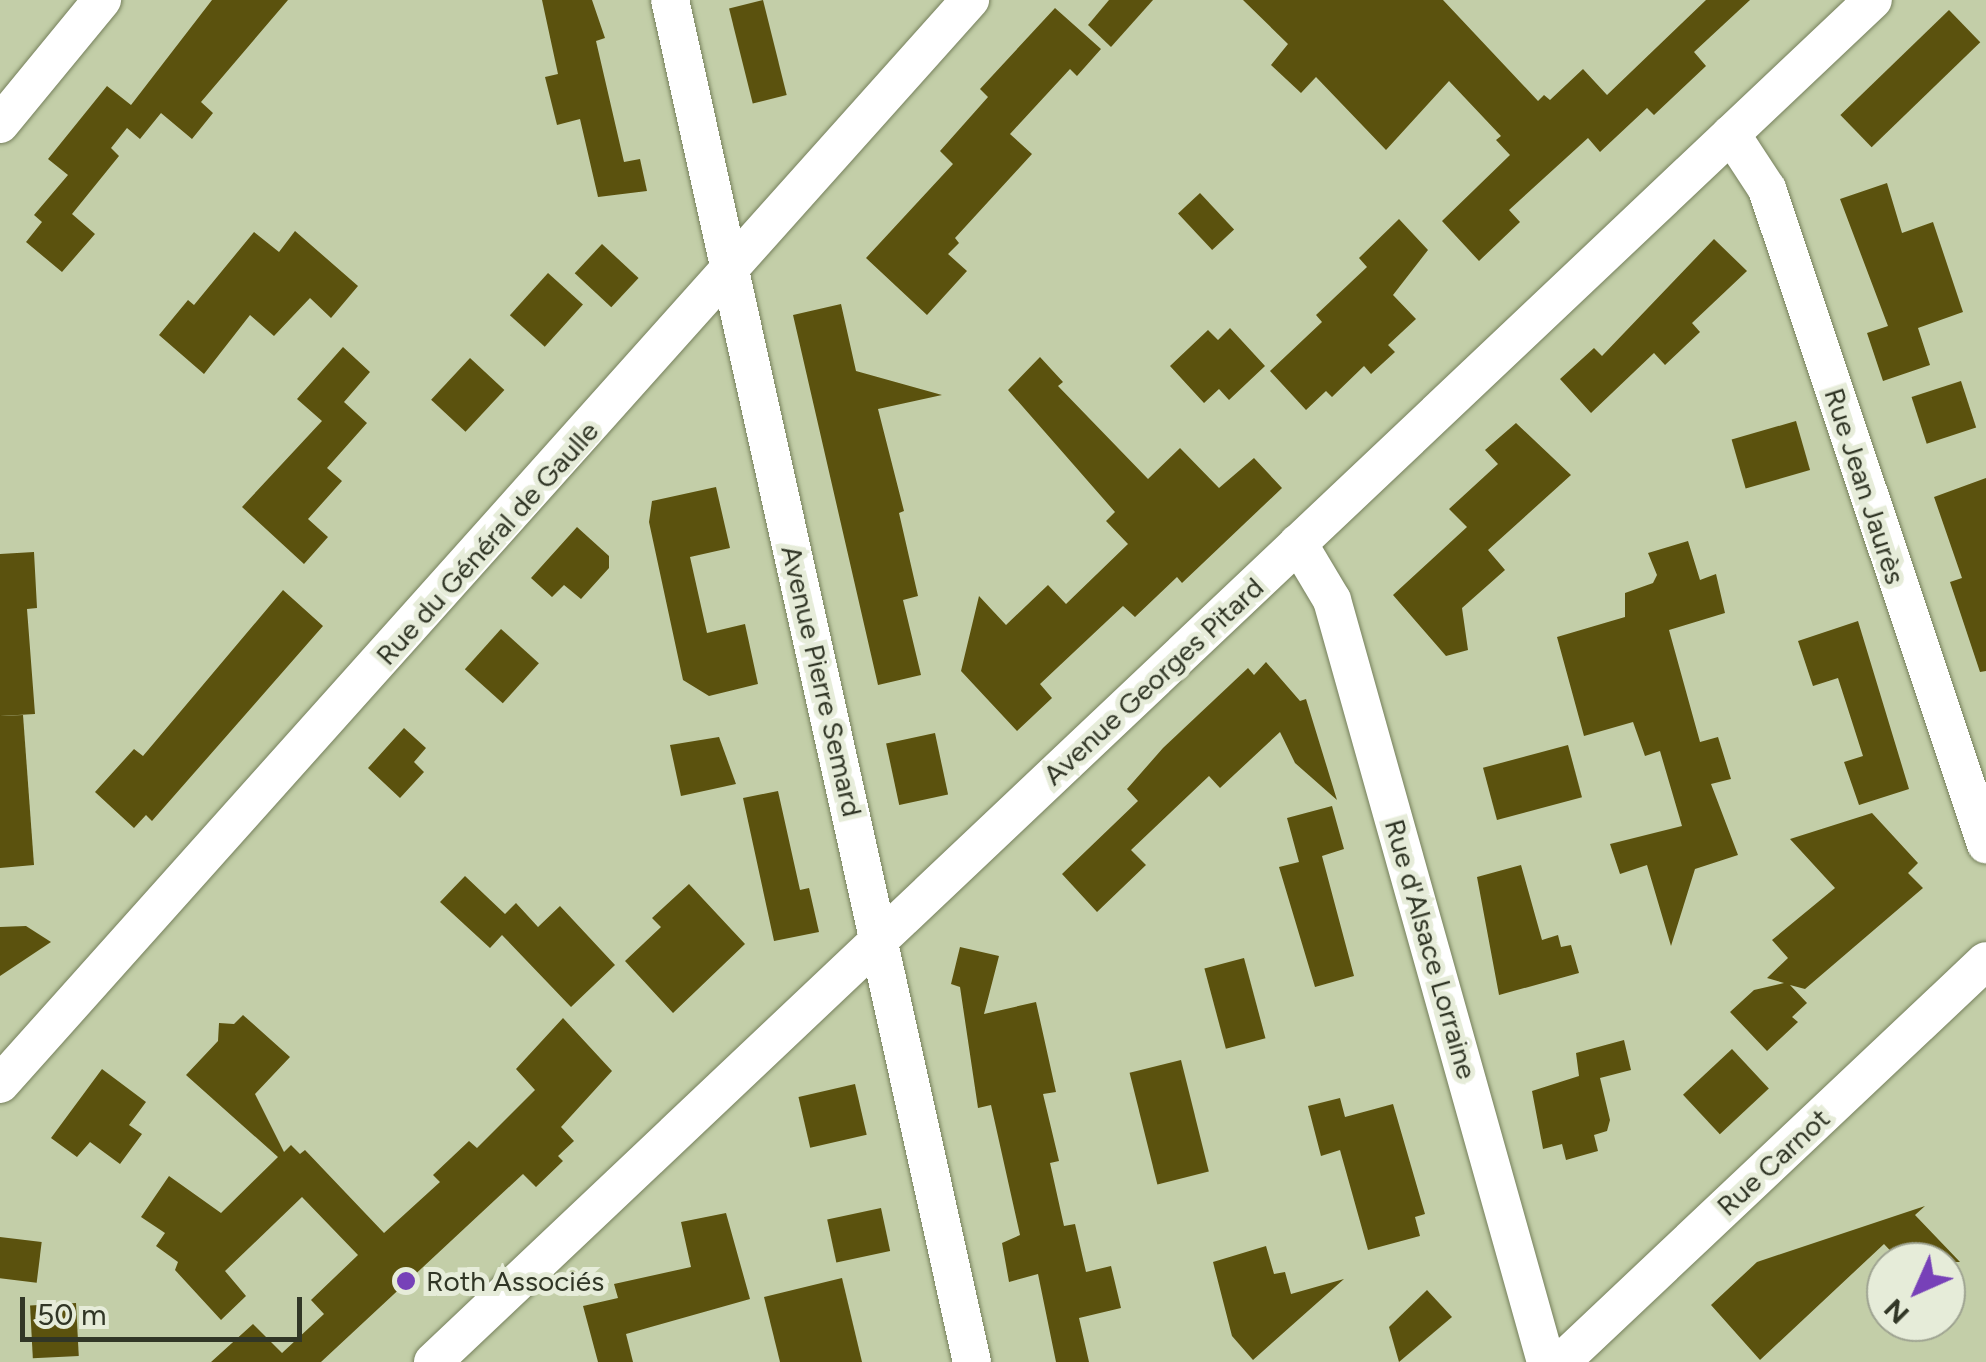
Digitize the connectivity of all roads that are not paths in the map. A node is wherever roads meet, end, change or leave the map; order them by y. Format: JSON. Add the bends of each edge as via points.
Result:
{"nodes":[{"id":1,"x":102,"y":0,"type":"edge"},
{"id":2,"x":670,"y":0,"type":"edge"},
{"id":3,"x":970,"y":0,"type":"edge"},
{"id":4,"x":1873,"y":0,"type":"edge"},
{"id":5,"x":0,"y":124,"type":"edge"},
{"id":6,"x":1732,"y":134,"type":"junction"},
{"id":7,"x":732,"y":272,"type":"junction"},
{"id":8,"x":1298,"y":543,"type":"junction"},
{"id":9,"x":1986,"y":844,"type":"edge"},
{"id":10,"x":880,"y":939,"type":"junction"},
{"id":11,"x":1986,"y":961,"type":"edge"},
{"id":12,"x":0,"y":1084,"type":"edge"},
{"id":13,"x":433,"y":1362,"type":"edge"},
{"id":14,"x":972,"y":1362,"type":"edge"},
{"id":15,"x":1546,"y":1362,"type":"edge"},
{"id":16,"x":1561,"y":1362,"type":"edge"}],
"edges":[{"from":1,"to":5,"type":"street"},
{"from":2,"to":7,"type":"street","name":"Avenue Pierre Semard"},
{"from":3,"to":7,"type":"street","name":"Rue du Général de Gaulle"},
{"from":4,"to":6,"type":"street","name":"Avenue Georges Pitard"},
{"from":6,"to":8,"type":"street","name":"Avenue Georges Pitard"},
{"from":6,"to":9,"type":"street","name":"Rue Jean Jaurès","via":[[1766,188]]},
{"from":7,"to":10,"type":"street","name":"Avenue Pierre Semard"},
{"from":7,"to":12,"type":"street","name":"Rue du Général de Gaulle"},
{"from":8,"to":10,"type":"street","name":"Avenue Georges Pitard"},
{"from":8,"to":15,"type":"street","name":"Rue d'Alsace Lorraine","via":[[1332,600]]},
{"from":10,"to":13,"type":"street","name":"Avenue Georges Pitard"},
{"from":10,"to":14,"type":"street","name":"Avenue Pierre Semard"},
{"from":11,"to":16,"type":"street","name":"Rue Carnot"}]}
